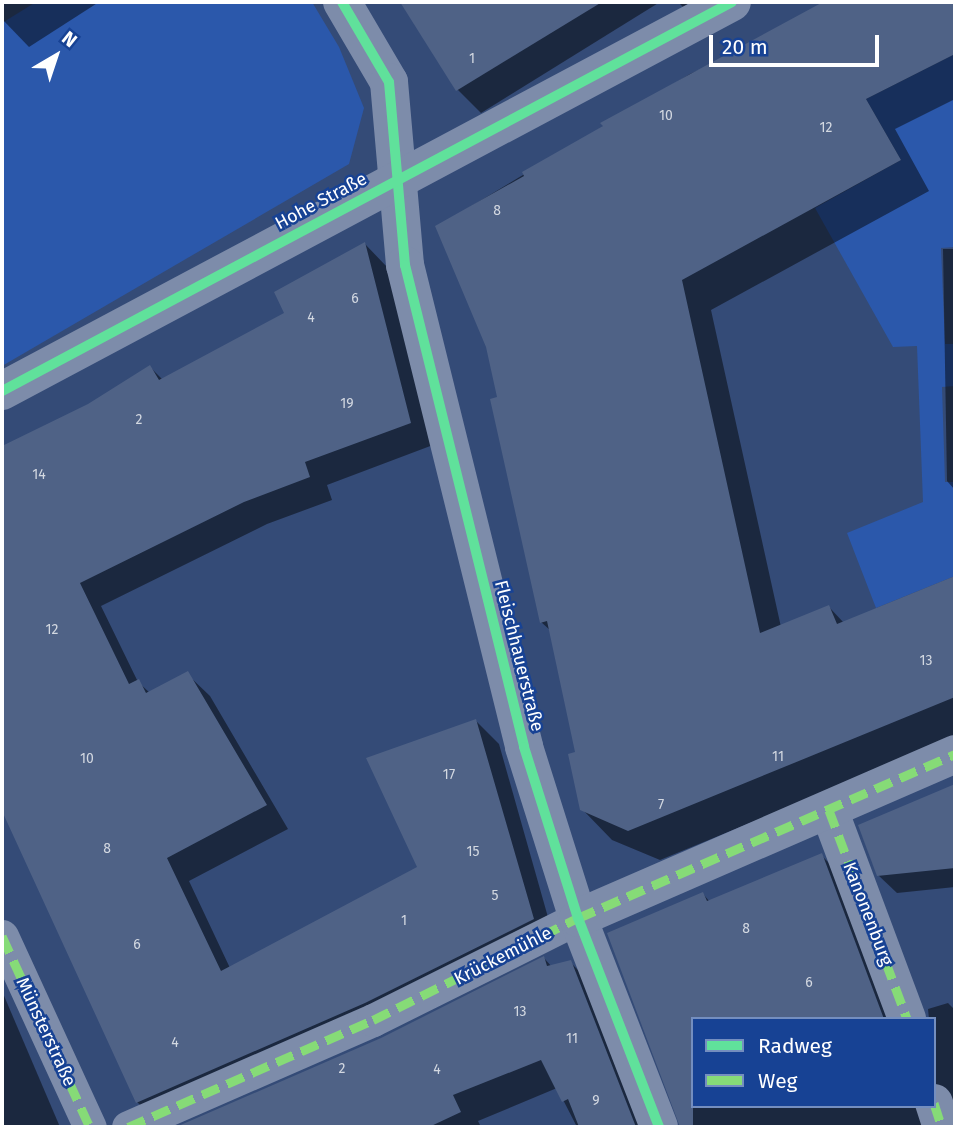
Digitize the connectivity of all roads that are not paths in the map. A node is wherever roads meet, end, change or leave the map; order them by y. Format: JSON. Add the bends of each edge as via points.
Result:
{"nodes":[{"id":1,"x":342,"y":2,"type":"edge"},
{"id":2,"x":732,"y":2,"type":"edge"},
{"id":3,"x":400,"y":178,"type":"junction"},
{"id":4,"x":2,"y":391,"type":"edge"},
{"id":5,"x":955,"y":754,"type":"edge"},
{"id":6,"x":829,"y":810,"type":"junction"},
{"id":7,"x":579,"y":918,"type":"junction"},
{"id":8,"x":2,"y":936,"type":"edge"},
{"id":9,"x":907,"y":1017,"type":"edge"},
{"id":10,"x":936,"y":1108,"type":"edge"},
{"id":11,"x":90,"y":1127,"type":"edge"},
{"id":12,"x":128,"y":1127,"type":"edge"},
{"id":13,"x":659,"y":1127,"type":"edge"},
{"id":14,"x":942,"y":1127,"type":"edge"}],
"edges":[{"from":1,"to":3,"type":"street","name":"Fleischhauerstraße","via":[[389,82]]},
{"from":2,"to":3,"type":"street","name":"Hohe Straße"},
{"from":3,"to":4,"type":"street","name":"Hohe Straße"},
{"from":3,"to":7,"type":"street","name":"Fleischhauerstraße","via":[[405,265],[524,747]]},
{"from":5,"to":6,"type":"street","name":"Krückemühle"},
{"from":6,"to":7,"type":"street","name":"Krückemühle"},
{"from":6,"to":9,"type":"street","name":"Kanonenburg"},
{"from":7,"to":12,"type":"street","name":"Krückemühle","via":[[373,1020]]},
{"from":7,"to":13,"type":"street","name":"Fleischhauerstraße"},
{"from":8,"to":11,"type":"street","name":"Münsterstraße"},
{"from":10,"to":14,"type":"street"}]}
